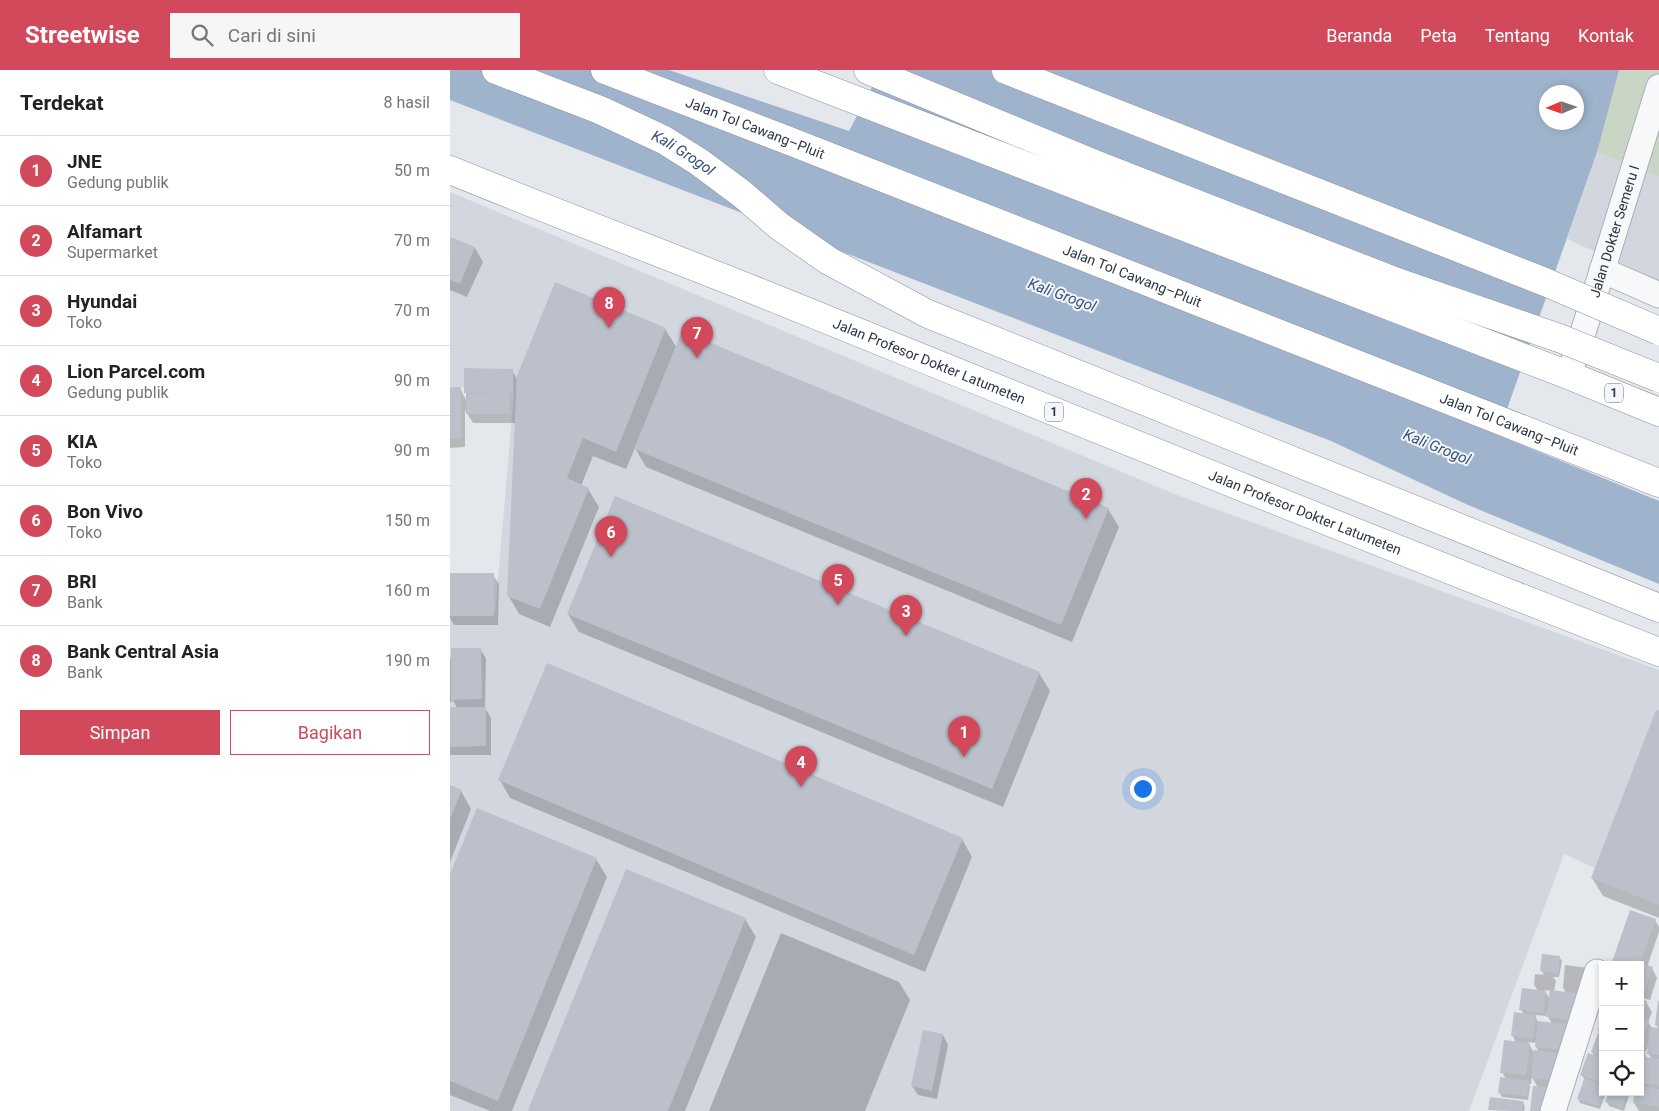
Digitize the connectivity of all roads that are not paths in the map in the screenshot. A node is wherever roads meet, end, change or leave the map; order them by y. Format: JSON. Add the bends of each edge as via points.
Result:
{"nodes":[{"id":1,"x":496,"y":70,"type":"edge"},
{"id":2,"x":605,"y":70,"type":"edge"},
{"id":3,"x":778,"y":70,"type":"edge"},
{"id":4,"x":868,"y":70,"type":"edge"},
{"id":5,"x":1006,"y":70,"type":"edge"},
{"id":6,"x":1659,"y":87,"type":"edge"},
{"id":7,"x":450,"y":170,"type":"edge"},
{"id":8,"x":1602,"y":270,"type":"junction"},
{"id":9,"x":1659,"y":295,"type":"edge"},
{"id":10,"x":1659,"y":331,"type":"edge"},
{"id":11,"x":1561,"y":372,"type":"junction"},
{"id":12,"x":1659,"y":378,"type":"edge"},
{"id":13,"x":1659,"y":412,"type":"edge"},
{"id":14,"x":1659,"y":483,"type":"edge"},
{"id":15,"x":1659,"y":608,"type":"edge"},
{"id":16,"x":1659,"y":652,"type":"edge"},
{"id":17,"x":1597,"y":972,"type":"dead end"},
{"id":18,"x":1553,"y":1111,"type":"edge"}],
"edges":[{"from":1,"to":15,"type":"highway","via":[[600,110],[664,140],[699,162],[829,261],[928,314]]},
{"from":2,"to":14,"type":"highway","name":"Jalan Tol Cawang–Pluit"},
{"from":3,"to":11,"type":"highway","number":"1"},
{"from":4,"to":12,"type":"highway","bridge":true,"via":[[1311,249]]},
{"from":5,"to":10,"type":"highway","bridge":true,"via":[[1545,282]]},
{"from":6,"to":8,"type":"street","name":"Jalan Dokter Semeru I"},
{"from":7,"to":16,"type":"highway","name":"Jalan Profesor Dokter Latumeten","number":"1"},
{"from":8,"to":9,"type":"street"},
{"from":8,"to":11,"type":"street","name":"Jalan Dokter Semeru I","via":[[1577,352]]},
{"from":11,"to":13,"type":"highway","number":"1"},
{"from":17,"to":18,"type":"street"}]}
